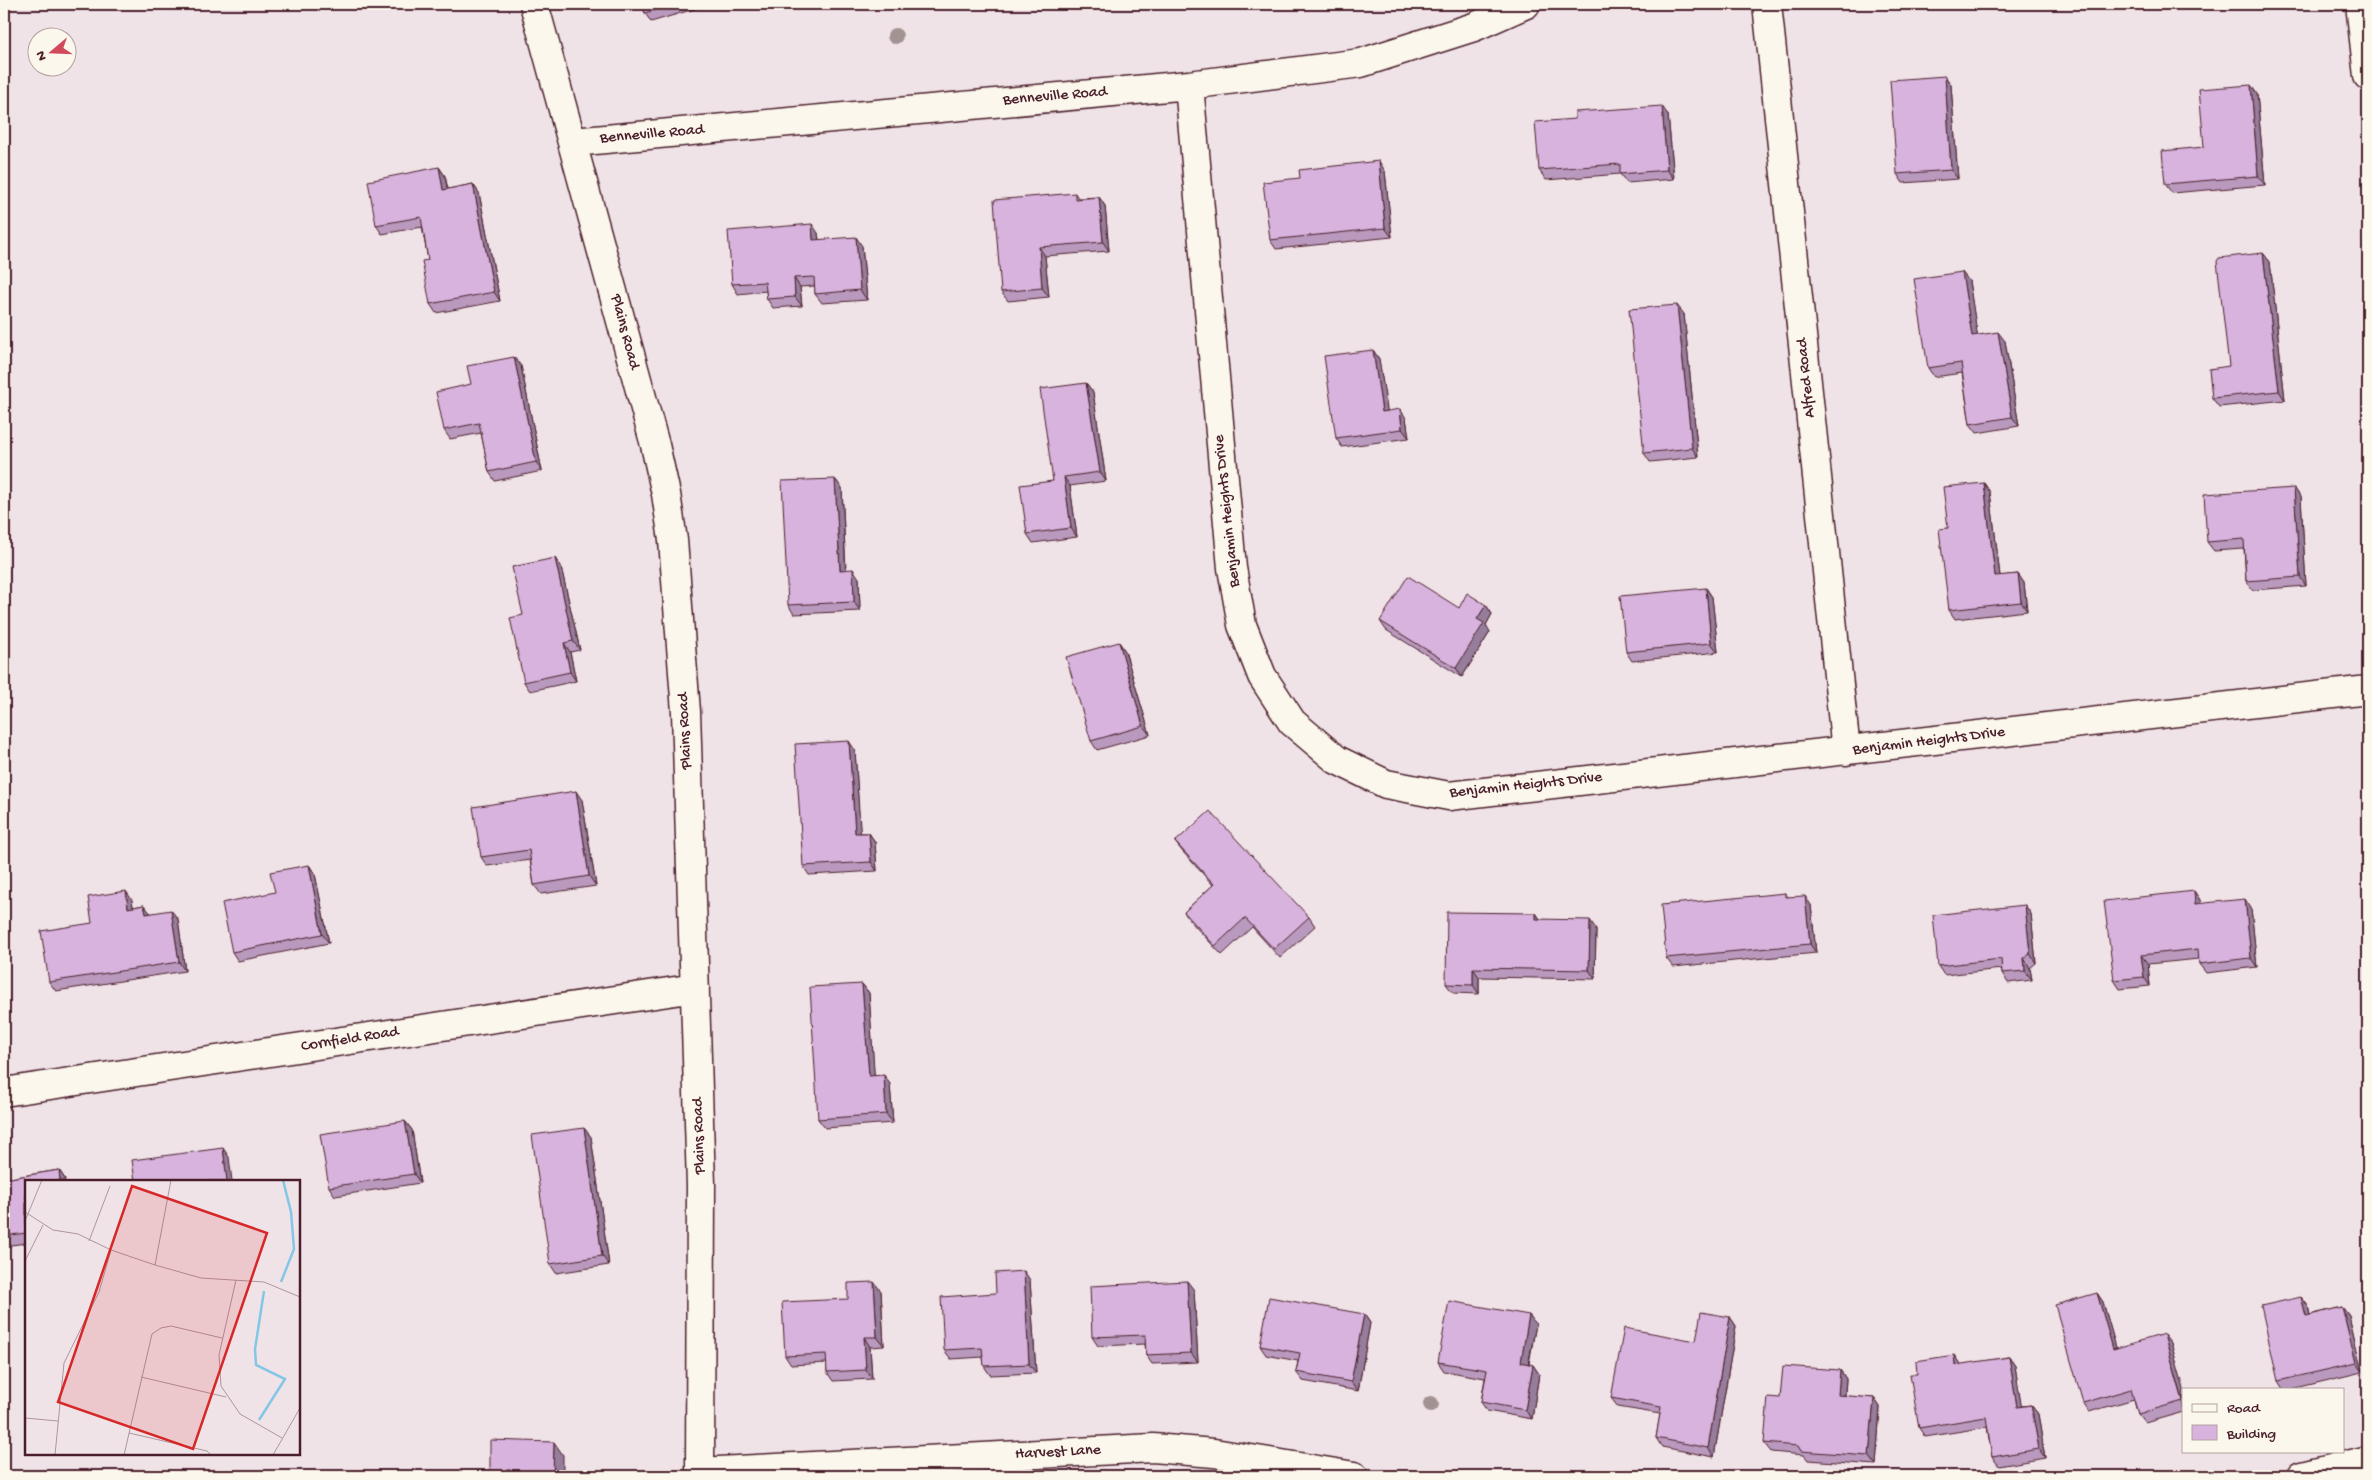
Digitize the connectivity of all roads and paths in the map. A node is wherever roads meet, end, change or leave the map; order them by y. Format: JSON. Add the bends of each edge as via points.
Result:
{"nodes":[{"id":1,"x":534,"y":4,"type":"edge"},
{"id":2,"x":1526,"y":4,"type":"edge"},
{"id":3,"x":1767,"y":4,"type":"edge"},
{"id":4,"x":2360,"y":4,"type":"edge"},
{"id":5,"x":2368,"y":76,"type":"edge"},
{"id":6,"x":1189,"y":85,"type":"junction"},
{"id":7,"x":573,"y":142,"type":"junction"},
{"id":8,"x":2368,"y":690,"type":"edge"},
{"id":9,"x":1846,"y":751,"type":"junction"},
{"id":10,"x":695,"y":988,"type":"junction"},
{"id":11,"x":4,"y":1092,"type":"edge"},
{"id":12,"x":2368,"y":1460,"type":"edge"},
{"id":13,"x":700,"y":1474,"type":"edge"},
{"id":14,"x":1354,"y":1476,"type":"edge"},
{"id":15,"x":2301,"y":1476,"type":"edge"}],
"edges":[{"from":1,"to":7,"type":"street","name":"Plains Road"},
{"from":2,"to":6,"type":"street","name":"Benneville Road","via":[[1474,27],[1361,63]]},
{"from":3,"to":9,"type":"street","name":"Alfred Road"},
{"from":4,"to":5,"type":"street"},
{"from":6,"to":7,"type":"street","name":"Benneville Road"},
{"from":6,"to":9,"type":"street","name":"Benjamin Heights Drive","via":[[1232,568],[1242,625],[1262,676],[1292,722],[1336,760],[1386,784],[1450,796]]},
{"from":7,"to":10,"type":"street","name":"Plains Road","via":[[654,445],[673,540],[686,712]]},
{"from":8,"to":9,"type":"street","name":"Benjamin Heights Drive"},
{"from":10,"to":11,"type":"street","name":"Cornfield Road"},
{"from":10,"to":13,"type":"street","name":"Plains Road","via":[[701,1185]]},
{"from":12,"to":15,"type":"street"},
{"from":13,"to":14,"type":"street","name":"Harvest Lane","via":[[1153,1448],[1214,1453]]}]}
